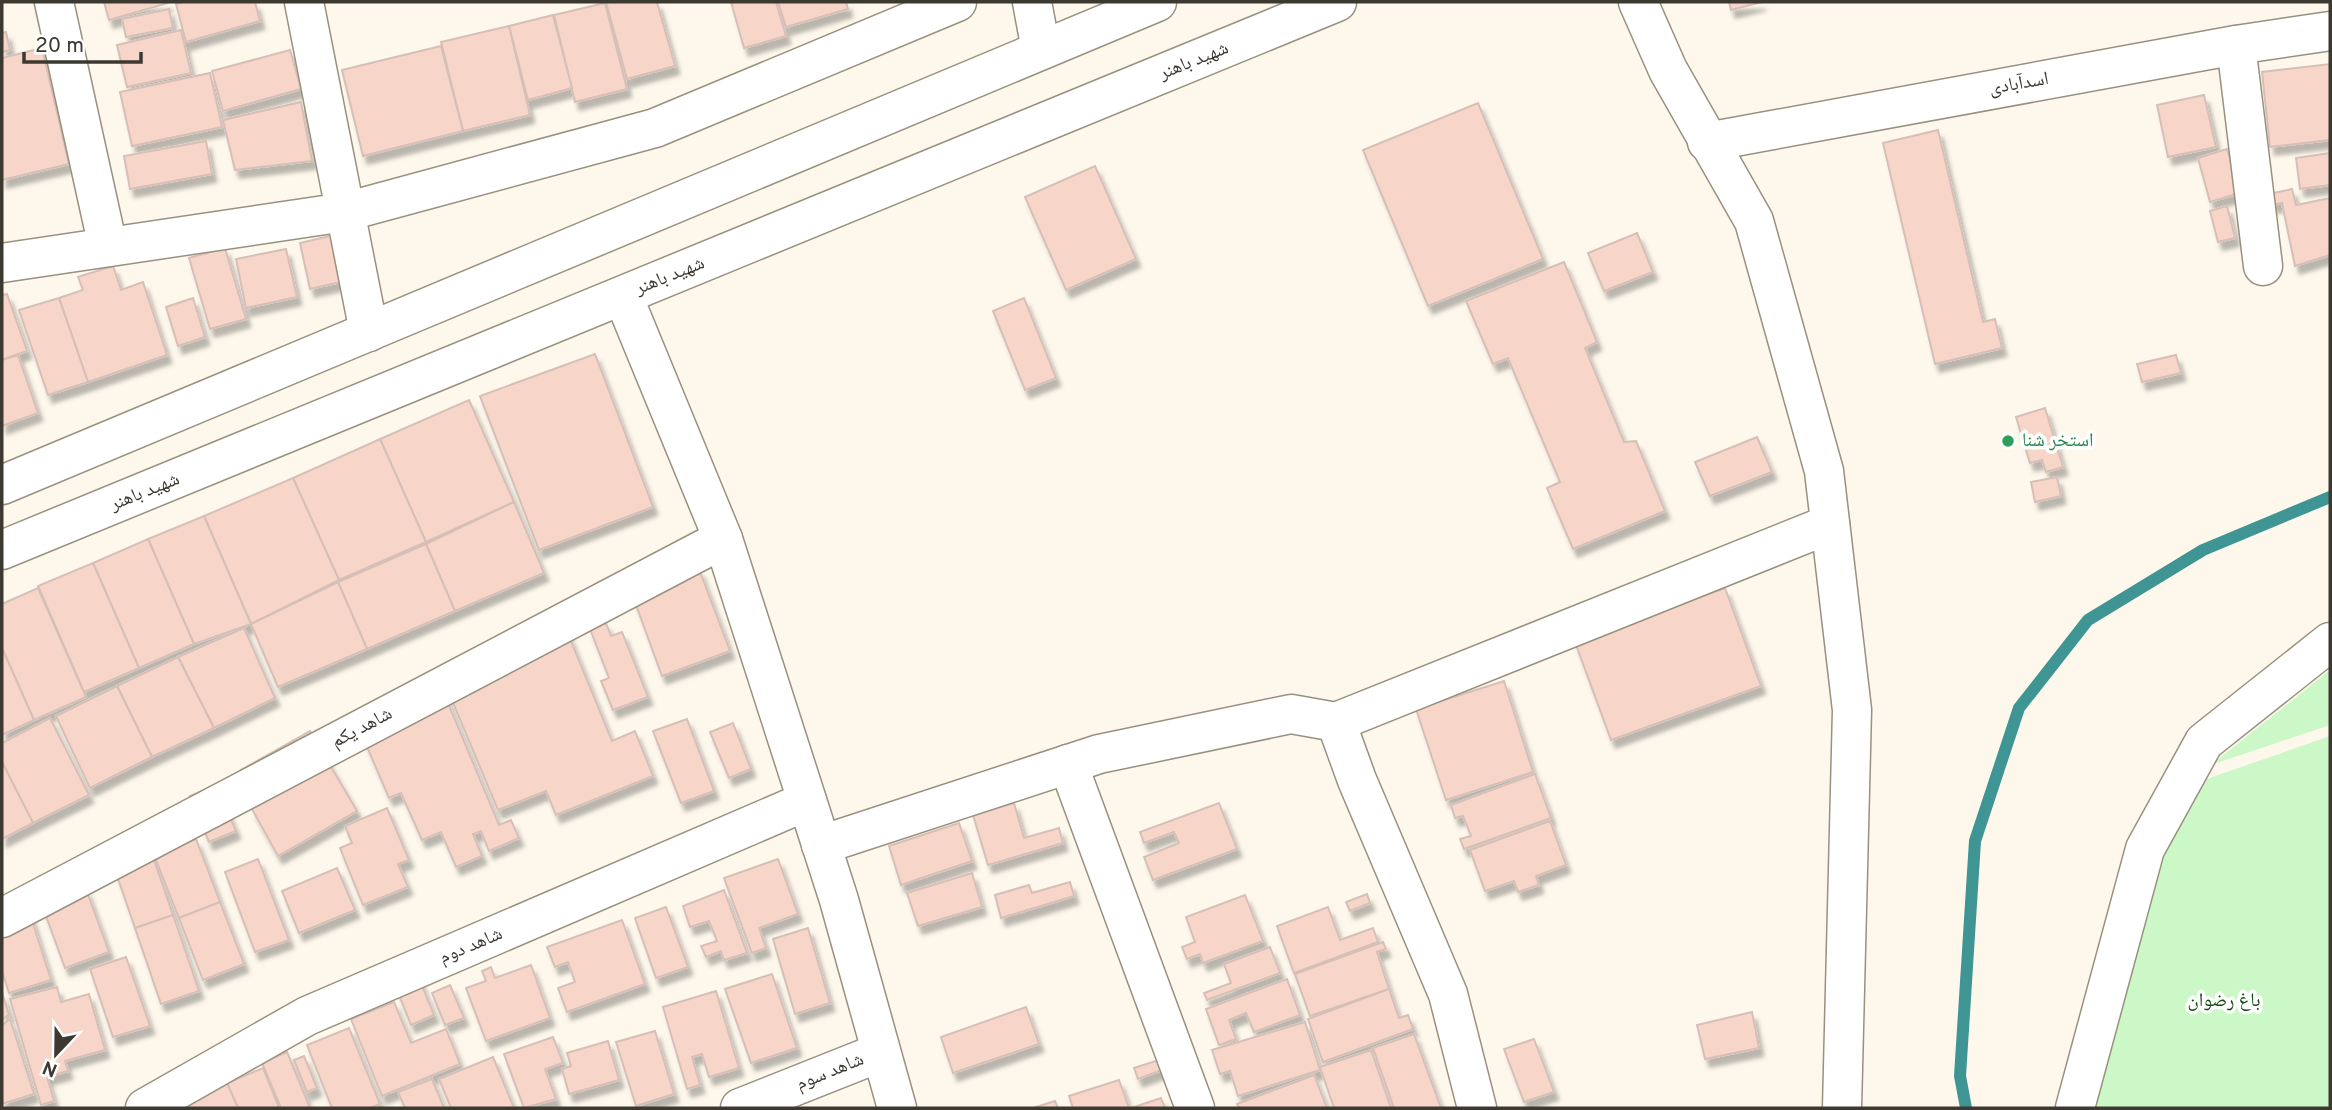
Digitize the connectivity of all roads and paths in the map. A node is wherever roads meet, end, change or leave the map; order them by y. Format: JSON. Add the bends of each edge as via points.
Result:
{"nodes":[{"id":1,"x":54,"y":2,"type":"edge"},
{"id":2,"x":304,"y":2,"type":"edge"},
{"id":3,"x":957,"y":2,"type":"edge"},
{"id":4,"x":1032,"y":2,"type":"edge"},
{"id":5,"x":1157,"y":2,"type":"edge"},
{"id":6,"x":1337,"y":2,"type":"edge"},
{"id":7,"x":1638,"y":2,"type":"edge"},
{"id":8,"x":2330,"y":31,"type":"edge"},
{"id":9,"x":2236,"y":45,"type":"junction"},
{"id":10,"x":1041,"y":50,"type":"junction"},
{"id":11,"x":1707,"y":142,"type":"junction"},
{"id":12,"x":345,"y":212,"type":"junction"},
{"id":13,"x":108,"y":247,"type":"junction"},
{"id":14,"x":2,"y":263,"type":"edge"},
{"id":15,"x":2263,"y":266,"type":"dead end"},
{"id":16,"x":623,"y":296,"type":"junction"},
{"id":17,"x":369,"y":332,"type":"junction"},
{"id":18,"x":2,"y":485,"type":"edge"},
{"id":19,"x":1830,"y":524,"type":"junction"},
{"id":20,"x":723,"y":538,"type":"junction"},
{"id":21,"x":2,"y":550,"type":"edge"},
{"id":22,"x":2330,"y":642,"type":"edge"},
{"id":23,"x":1336,"y":722,"type":"junction"},
{"id":24,"x":1068,"y":764,"type":"junction"},
{"id":25,"x":807,"y":801,"type":"junction"},
{"id":26,"x":821,"y":845,"type":"junction"},
{"id":27,"x":2,"y":918,"type":"edge"},
{"id":28,"x":881,"y":1052,"type":"junction"},
{"id":29,"x":145,"y":1108,"type":"edge"},
{"id":30,"x":740,"y":1108,"type":"edge"},
{"id":31,"x":897,"y":1108,"type":"edge"},
{"id":32,"x":1195,"y":1108,"type":"edge"},
{"id":33,"x":1476,"y":1108,"type":"edge"},
{"id":34,"x":1842,"y":1108,"type":"edge"},
{"id":35,"x":2076,"y":1108,"type":"edge"}],
"edges":[{"from":1,"to":13,"type":"street"},
{"from":2,"to":12,"type":"street"},
{"from":3,"to":12,"type":"street","via":[[655,128]]},
{"from":4,"to":10,"type":"street"},
{"from":5,"to":10,"type":"street"},
{"from":6,"to":16,"type":"street","name":"شهید باهنر"},
{"from":7,"to":11,"type":"street"},
{"from":8,"to":9,"type":"street","name":"اسدآبادی"},
{"from":9,"to":11,"type":"street","name":"اسدآبادی"},
{"from":9,"to":15,"type":"street"},
{"from":10,"to":17,"type":"street"},
{"from":11,"to":19,"type":"street","via":[[1754,221],[1824,471]]},
{"from":12,"to":13,"type":"street"},
{"from":12,"to":17,"type":"street"},
{"from":13,"to":14,"type":"street"},
{"from":16,"to":20,"type":"street"},
{"from":16,"to":21,"type":"street","name":"شهید باهنر"},
{"from":17,"to":18,"type":"street"},
{"from":19,"to":23,"type":"street"},
{"from":19,"to":34,"type":"street","via":[[1852,710]]},
{"from":20,"to":25,"type":"street"},
{"from":20,"to":27,"type":"street","name":"شاهد یکم"},
{"from":22,"to":35,"type":"street","via":[[2204,742],[2145,849]]},
{"from":23,"to":24,"type":"street","via":[[1291,714]]},
{"from":23,"to":33,"type":"street","via":[[1448,994]]},
{"from":24,"to":26,"type":"street"},
{"from":24,"to":32,"type":"street"},
{"from":25,"to":26,"type":"street"},
{"from":25,"to":29,"type":"street","name":"شاهد دوم","via":[[307,1016]]},
{"from":26,"to":28,"type":"street"},
{"from":28,"to":30,"type":"street","name":"شاهد سوم"},
{"from":28,"to":31,"type":"street"}]}
